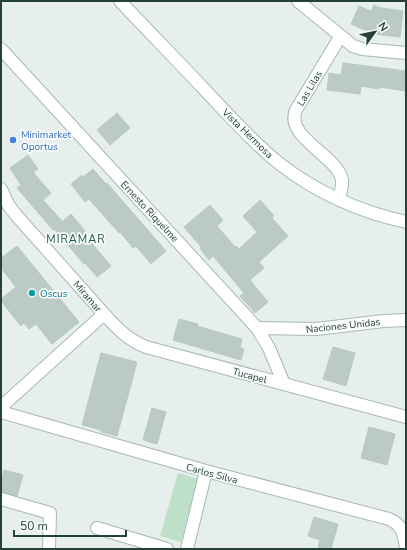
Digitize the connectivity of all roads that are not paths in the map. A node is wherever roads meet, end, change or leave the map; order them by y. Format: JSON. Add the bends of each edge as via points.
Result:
{"nodes":[{"id":1,"x":120,"y":1,"type":"edge"},
{"id":2,"x":298,"y":1,"type":"edge"},
{"id":3,"x":340,"y":37,"type":"junction"},
{"id":4,"x":1,"y":49,"type":"edge"},
{"id":5,"x":406,"y":53,"type":"edge"},
{"id":6,"x":1,"y":190,"type":"edge"},
{"id":7,"x":339,"y":199,"type":"junction"},
{"id":8,"x":406,"y":222,"type":"edge"},
{"id":9,"x":104,"y":314,"type":"junction"},
{"id":10,"x":406,"y":320,"type":"edge"},
{"id":11,"x":257,"y":328,"type":"junction"},
{"id":12,"x":284,"y":384,"type":"junction"},
{"id":13,"x":1,"y":407,"type":"edge"},
{"id":14,"x":1,"y":412,"type":"edge"},
{"id":15,"x":406,"y":417,"type":"edge"},
{"id":16,"x":206,"y":472,"type":"junction"},
{"id":17,"x":1,"y":499,"type":"edge"},
{"id":18,"x":97,"y":528,"type":"dead end"},
{"id":19,"x":406,"y":548,"type":"edge"},
{"id":20,"x":49,"y":549,"type":"edge"},
{"id":21,"x":167,"y":549,"type":"edge"},
{"id":22,"x":187,"y":549,"type":"edge"}],
"edges":[{"from":1,"to":7,"type":"street","name":"Vista Hermosa","via":[[256,143],[296,175]]},
{"from":2,"to":3,"type":"street"},
{"from":3,"to":5,"type":"street","via":[[362,49]]},
{"from":3,"to":7,"type":"street","name":"Las Lilas","via":[[296,110],[294,120],[300,133],[340,175],[342,187]]},
{"from":4,"to":11,"type":"street","name":"Ernesto Riquelme"},
{"from":6,"to":9,"type":"street","name":"Miramar","via":[[16,215]]},
{"from":7,"to":8,"type":"street","name":"Vista Hermosa"},
{"from":9,"to":12,"type":"street","name":"Tucapel","via":[[128,338],[146,347]]},
{"from":9,"to":13,"type":"street","name":"Miramar"},
{"from":10,"to":11,"type":"street","name":"Naciones Unidas","via":[[316,329]]},
{"from":11,"to":12,"type":"street","name":"Ernesto Riquelme","via":[[269,348]]},
{"from":12,"to":15,"type":"street","name":"Tucapel"},
{"from":14,"to":16,"type":"street","name":"Carlos Silva"},
{"from":16,"to":19,"type":"street","name":"Carlos Silva","via":[[395,521],[402,530]]},
{"from":16,"to":22,"type":"street"},
{"from":17,"to":20,"type":"street","via":[[50,513]]},
{"from":18,"to":21,"type":"street"}]}
